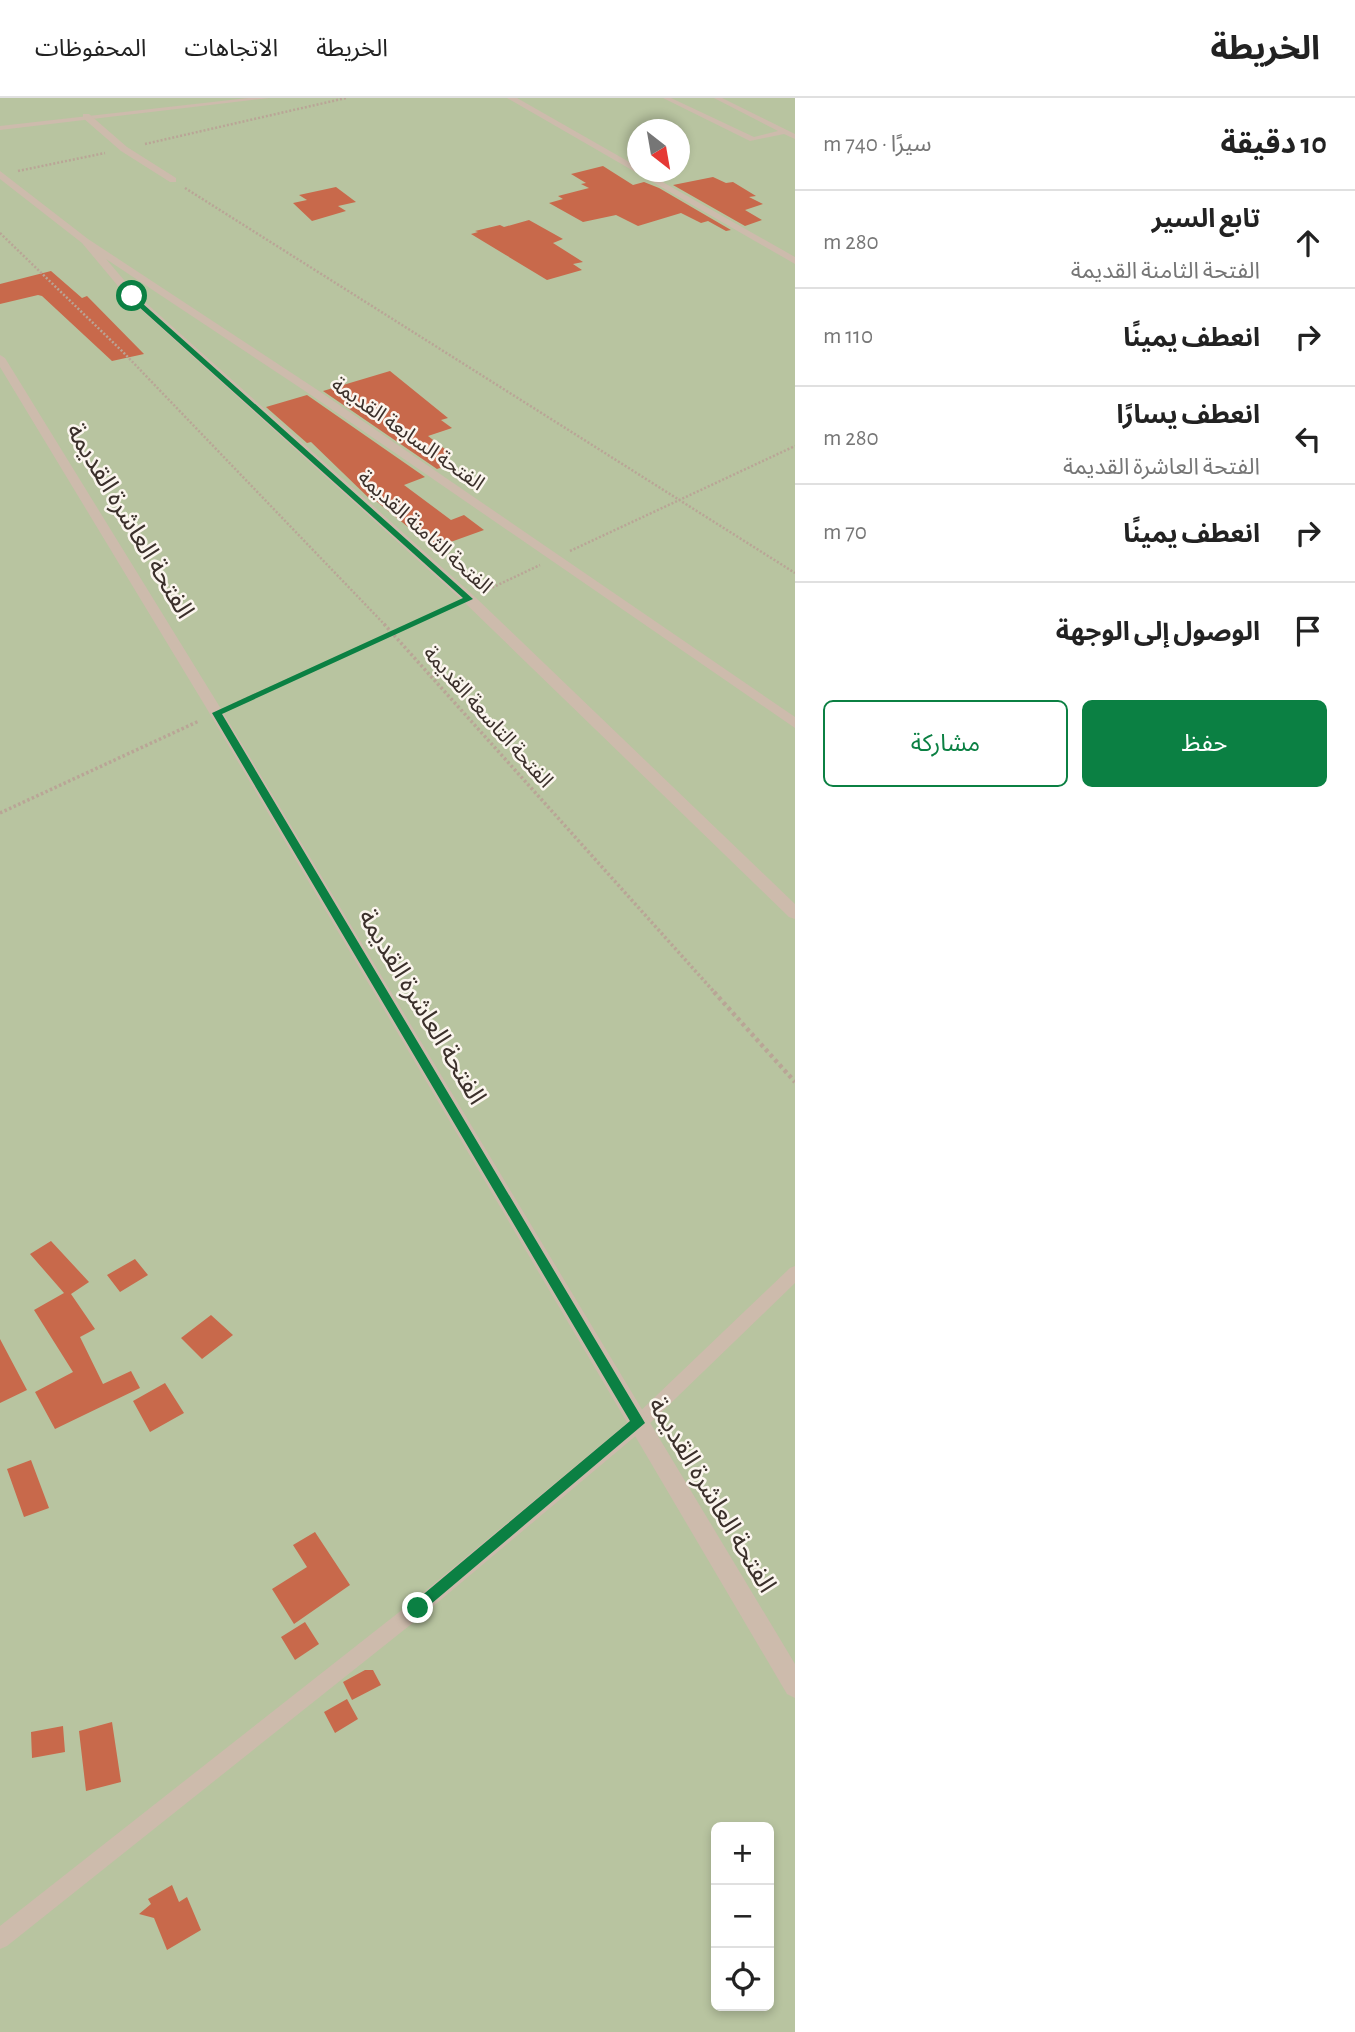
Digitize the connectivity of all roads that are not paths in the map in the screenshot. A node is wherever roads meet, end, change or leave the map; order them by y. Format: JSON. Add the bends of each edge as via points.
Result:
{"nodes":[{"id":1,"x":266,"y":98,"type":"edge"},
{"id":2,"x":510,"y":98,"type":"edge"},
{"id":3,"x":666,"y":98,"type":"edge"},
{"id":4,"x":716,"y":98,"type":"edge"},
{"id":5,"x":86,"y":116,"type":"junction"},
{"id":6,"x":0,"y":128,"type":"edge"},
{"id":7,"x":785,"y":132,"type":"junction"},
{"id":8,"x":795,"y":137,"type":"edge"},
{"id":9,"x":627,"y":165,"type":"edge"},
{"id":10,"x":0,"y":174,"type":"edge"},
{"id":11,"x":173,"y":180,"type":"road end"},
{"id":12,"x":657,"y":182,"type":"edge"},
{"id":13,"x":85,"y":241,"type":"junction"},
{"id":14,"x":795,"y":261,"type":"edge"},
{"id":15,"x":0,"y":358,"type":"edge"},
{"id":16,"x":795,"y":724,"type":"edge"},
{"id":17,"x":795,"y":913,"type":"edge"},
{"id":18,"x":795,"y":1273,"type":"edge"},
{"id":19,"x":639,"y":1423,"type":"junction"},
{"id":20,"x":795,"y":1686,"type":"edge"},
{"id":21,"x":0,"y":1939,"type":"edge"}],
"edges":[{"from":1,"to":5,"type":"lane"},
{"from":2,"to":9,"type":"street"},
{"from":3,"to":7,"type":"lane","via":[[753,139]]},
{"from":4,"to":7,"type":"lane"},
{"from":5,"to":6,"type":"lane"},
{"from":5,"to":11,"type":"street","via":[[124,149]]},
{"from":7,"to":8,"type":"lane"},
{"from":10,"to":13,"type":"street","name":"الفتحة السابعة القديمة"},
{"from":12,"to":14,"type":"street"},
{"from":13,"to":16,"type":"street","name":"الفتحة السابعة القديمة","via":[[312,391]]},
{"from":13,"to":17,"type":"street","name":"الفتحة الثامنة القديمة","via":[[132,296],[468,599]]},
{"from":15,"to":19,"type":"street","name":"الفتحة العاشرة القديمة"},
{"from":18,"to":19,"type":"lane"},
{"from":19,"to":20,"type":"street","name":"الفتحة العاشرة القديمة"},
{"from":19,"to":21,"type":"lane","via":[[418,1608]]}]}
